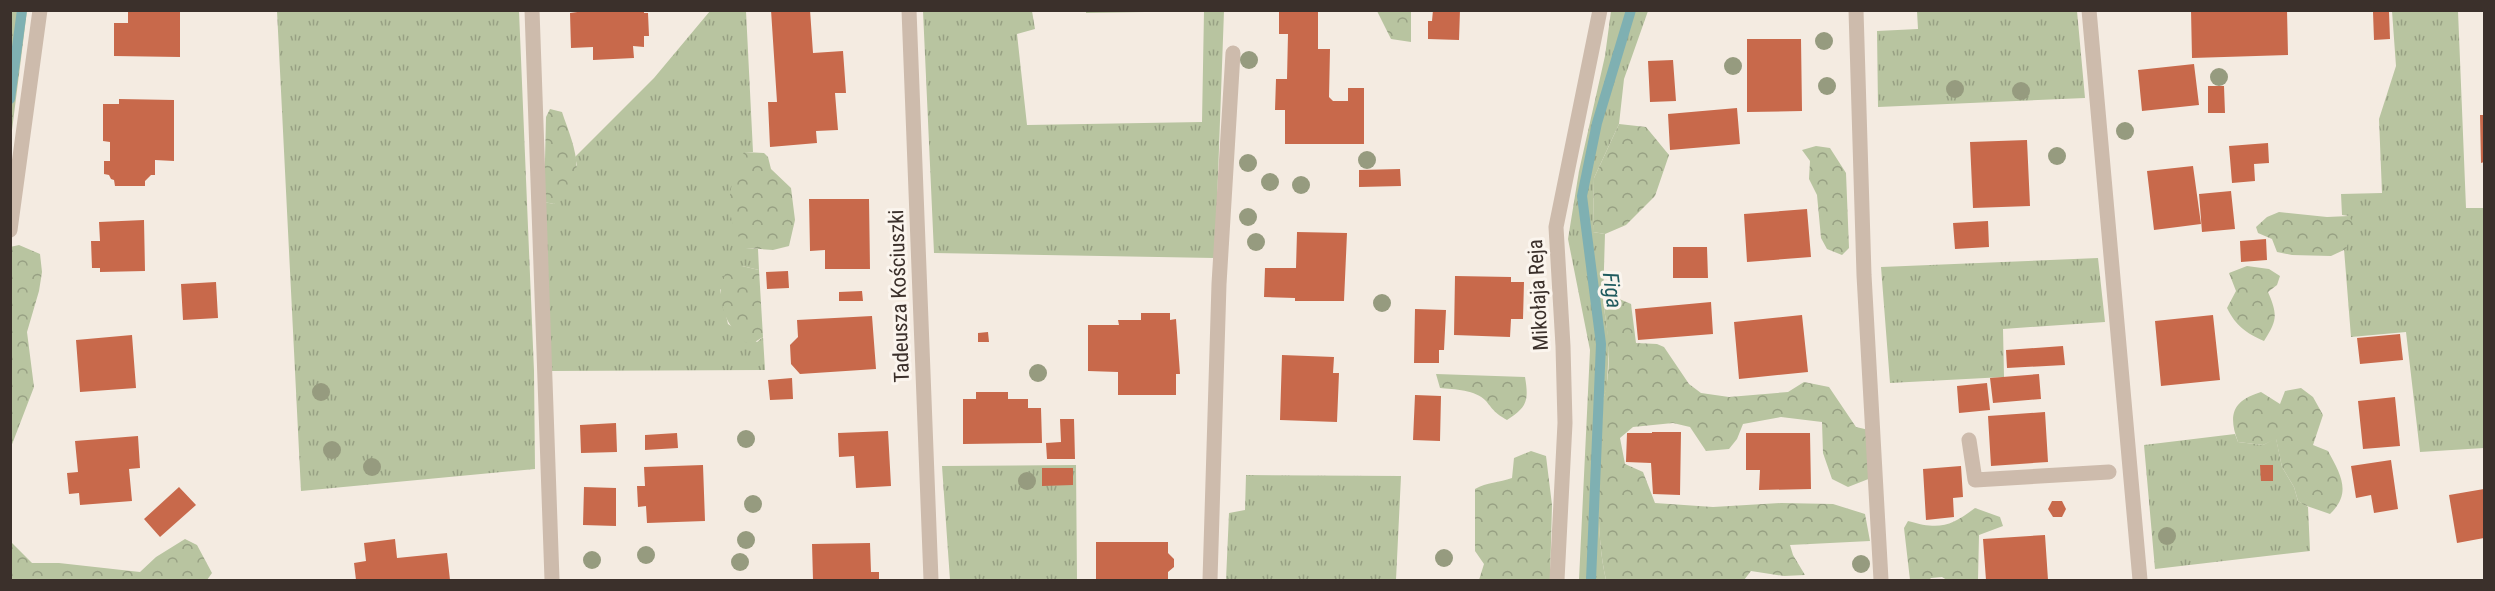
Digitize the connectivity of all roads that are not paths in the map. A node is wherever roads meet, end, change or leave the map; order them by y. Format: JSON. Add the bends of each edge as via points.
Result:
{"nodes":[{"id":1,"x":40,"y":10,"type":"edge"},
{"id":2,"x":532,"y":10,"type":"edge"},
{"id":3,"x":909,"y":10,"type":"edge"},
{"id":4,"x":1600,"y":10,"type":"edge"},
{"id":5,"x":1856,"y":10,"type":"edge"},
{"id":6,"x":2089,"y":10,"type":"edge"},
{"id":7,"x":1233,"y":52,"type":"dead end"},
{"id":8,"x":10,"y":230,"type":"edge"},
{"id":9,"x":1969,"y":440,"type":"dead end"},
{"id":10,"x":2109,"y":472,"type":"dead end"},
{"id":11,"x":552,"y":580,"type":"edge"},
{"id":12,"x":931,"y":580,"type":"edge"},
{"id":13,"x":1210,"y":580,"type":"edge"},
{"id":14,"x":1557,"y":580,"type":"edge"},
{"id":15,"x":1881,"y":580,"type":"edge"},
{"id":16,"x":2140,"y":580,"type":"edge"}],
"edges":[{"from":1,"to":8,"type":"street"},
{"from":2,"to":11,"type":"street"},
{"from":3,"to":12,"type":"street","name":"Tadeusza Kościuszki"},
{"from":4,"to":14,"type":"street","name":"Mikołaja Reja","via":[[1556,227],[1565,423]]},
{"from":5,"to":15,"type":"street","via":[[1864,275]]},
{"from":6,"to":16,"type":"street"},
{"from":7,"to":13,"type":"street","via":[[1219,284]]},
{"from":9,"to":10,"type":"street","via":[[1975,480]]}]}
